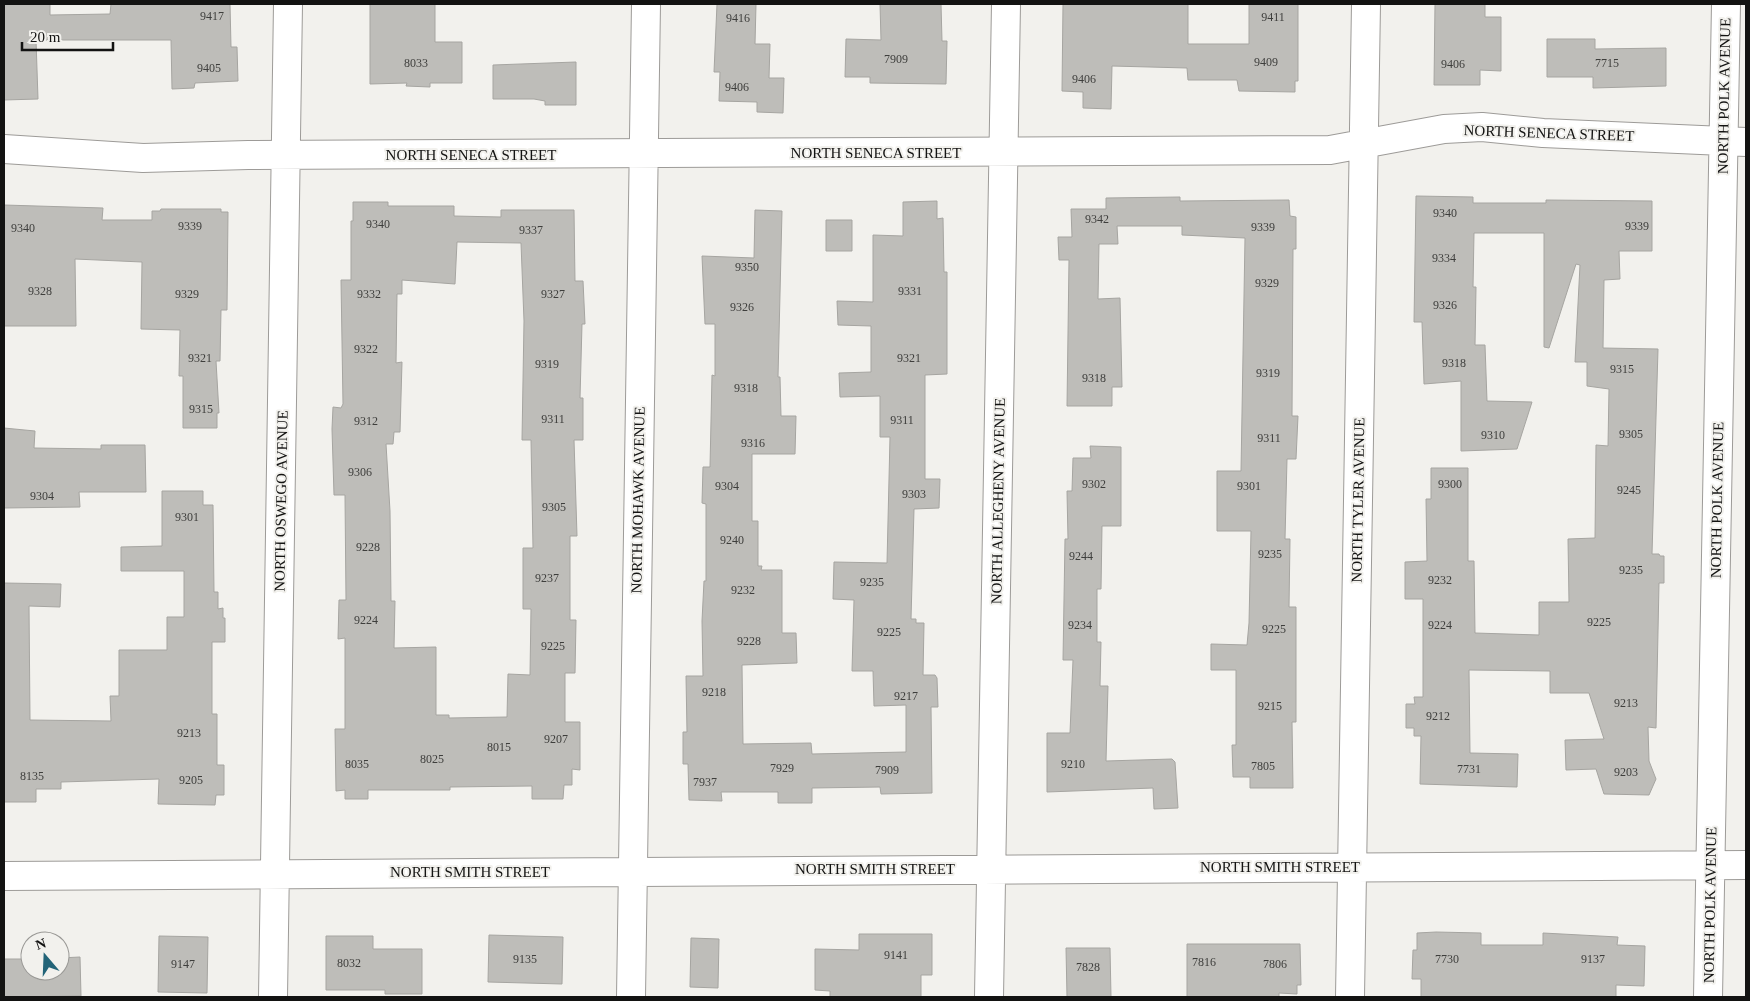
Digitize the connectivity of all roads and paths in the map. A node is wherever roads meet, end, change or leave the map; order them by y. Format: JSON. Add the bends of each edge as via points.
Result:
{"nodes":[{"id":1,"x":288,"y":4,"type":"edge"},
{"id":2,"x":646,"y":4,"type":"edge"},
{"id":3,"x":1006,"y":4,"type":"edge"},
{"id":4,"x":1366,"y":4,"type":"edge"},
{"id":5,"x":1726,"y":4,"type":"edge"},
{"id":6,"x":1734,"y":141,"type":"edge"},
{"id":7,"x":1364,"y":144,"type":"junction"},
{"id":8,"x":4,"y":150,"type":"edge"},
{"id":9,"x":1004,"y":152,"type":"junction"},
{"id":10,"x":644,"y":154,"type":"junction"},
{"id":11,"x":287,"y":156,"type":"junction"},
{"id":12,"x":1711,"y":865,"type":"junction"},
{"id":13,"x":1746,"y":865,"type":"edge"},
{"id":14,"x":1352,"y":867,"type":"junction"},
{"id":15,"x":992,"y":869,"type":"junction"},
{"id":16,"x":633,"y":870,"type":"junction"},
{"id":17,"x":275,"y":874,"type":"junction"},
{"id":18,"x":4,"y":876,"type":"edge"},
{"id":19,"x":273,"y":997,"type":"edge"},
{"id":20,"x":631,"y":997,"type":"edge"},
{"id":21,"x":989,"y":997,"type":"edge"},
{"id":22,"x":1350,"y":997,"type":"edge"},
{"id":23,"x":1708,"y":997,"type":"edge"}],
"edges":[{"from":1,"to":11,"type":"street","name":"NORTH OSWEGO AVENUE"},
{"from":2,"to":10,"type":"street","name":"NORTH MOHAWK AVENUE"},
{"from":3,"to":9,"type":"street","name":"NORTH ALLEGHENY AVENUE"},
{"from":4,"to":7,"type":"street","name":"NORTH TYLER AVENUE"},
{"from":5,"to":6,"type":"street","name":"NORTH POLK AVENUE"},
{"from":6,"to":7,"type":"street","name":"NORTH SENECA STREET","via":[[1482,127],[1444,129]]},
{"from":6,"to":12,"type":"street","name":"NORTH POLK AVENUE"},
{"from":7,"to":9,"type":"street","name":"NORTH SENECA STREET","via":[[1330,150]]},
{"from":7,"to":14,"type":"street","name":"NORTH TYLER AVENUE"},
{"from":8,"to":11,"type":"street","name":"NORTH SENECA STREET","via":[[143,158]]},
{"from":9,"to":10,"type":"street","name":"NORTH SENECA STREET"},
{"from":9,"to":15,"type":"street","name":"NORTH ALLEGHENY AVENUE"},
{"from":10,"to":11,"type":"street","name":"NORTH SENECA STREET"},
{"from":10,"to":16,"type":"street","name":"NORTH MOHAWK AVENUE"},
{"from":11,"to":17,"type":"street","name":"NORTH OSWEGO AVENUE"},
{"from":12,"to":13,"type":"street","name":"NORTH SMITH STREET"},
{"from":12,"to":14,"type":"street","name":"NORTH SMITH STREET"},
{"from":12,"to":23,"type":"street","name":"NORTH POLK AVENUE"},
{"from":14,"to":15,"type":"street","name":"NORTH SMITH STREET"},
{"from":14,"to":22,"type":"street","name":"NORTH TYLER AVENUE"},
{"from":15,"to":16,"type":"street","name":"NORTH SMITH STREET"},
{"from":15,"to":21,"type":"street","name":"NORTH ALLEGHENY AVENUE"},
{"from":16,"to":17,"type":"street","name":"NORTH SMITH STREET"},
{"from":16,"to":20,"type":"street","name":"NORTH MOHAWK AVENUE"},
{"from":17,"to":18,"type":"street","name":"NORTH SMITH STREET"},
{"from":17,"to":19,"type":"street","name":"NORTH OSWEGO AVENUE"}]}
